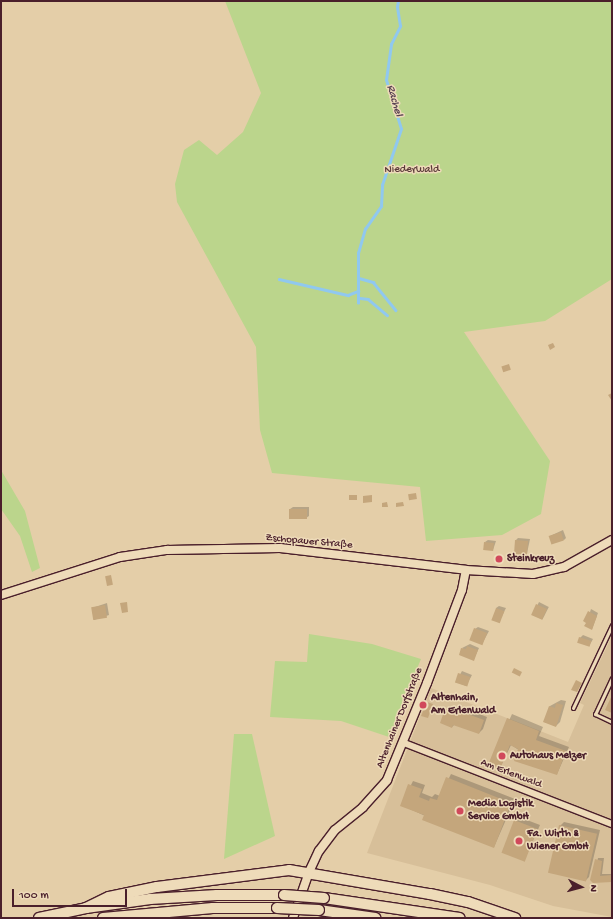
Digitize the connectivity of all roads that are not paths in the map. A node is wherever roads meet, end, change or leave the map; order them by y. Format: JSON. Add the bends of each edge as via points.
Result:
{"nodes":[{"id":1,"x":612,"y":540,"type":"edge"},
{"id":2,"x":466,"y":570,"type":"junction"},
{"id":3,"x":1,"y":595,"type":"edge"},
{"id":4,"x":612,"y":624,"type":"edge"},
{"id":5,"x":612,"y":678,"type":"edge"},
{"id":6,"x":573,"y":708,"type":"dead end"},
{"id":7,"x":612,"y":722,"type":"edge"},
{"id":8,"x":404,"y":743,"type":"junction"},
{"id":9,"x":612,"y":824,"type":"edge"},
{"id":10,"x":308,"y":872,"type":"junction"},
{"id":11,"x":86,"y":908,"type":"junction"},
{"id":12,"x":39,"y":918,"type":"edge"},
{"id":13,"x":103,"y":918,"type":"edge"},
{"id":14,"x":293,"y":918,"type":"edge"},
{"id":15,"x":375,"y":918,"type":"edge"},
{"id":16,"x":460,"y":918,"type":"edge"},
{"id":17,"x":515,"y":918,"type":"edge"}],
"edges":[{"from":1,"to":2,"type":"street","name":"Zschopauer Straße","via":[[564,567],[548,572],[520,574]]},
{"from":2,"to":3,"type":"street","name":"Zschopauer Straße","via":[[280,548],[204,548],[120,557]]},
{"from":2,"to":8,"type":"street","name":"Altenhainer Dorfstraße","via":[[462,590]]},
{"from":4,"to":6,"type":"lane"},
{"from":5,"to":7,"type":"lane","via":[[595,714]]},
{"from":8,"to":9,"type":"street","name":"Am Erlenwald"},
{"from":8,"to":10,"type":"street","name":"Altenhainer Dorfstraße","via":[[378,794],[335,830],[319,851]]},
{"from":10,"to":11,"type":"highway","via":[[289,870],[157,887],[109,897]]},
{"from":10,"to":14,"type":"street","name":"Altenhainer Dorfstraße"},
{"from":10,"to":17,"type":"highway","via":[[323,877],[460,900]]},
{"from":11,"to":12,"type":"highway"},
{"from":11,"to":16,"type":"highway","bridge":true,"via":[[217,895],[284,896],[324,898]]},
{"from":13,"to":15,"type":"highway","bridge":true,"via":[[213,908],[320,910]]}]}
